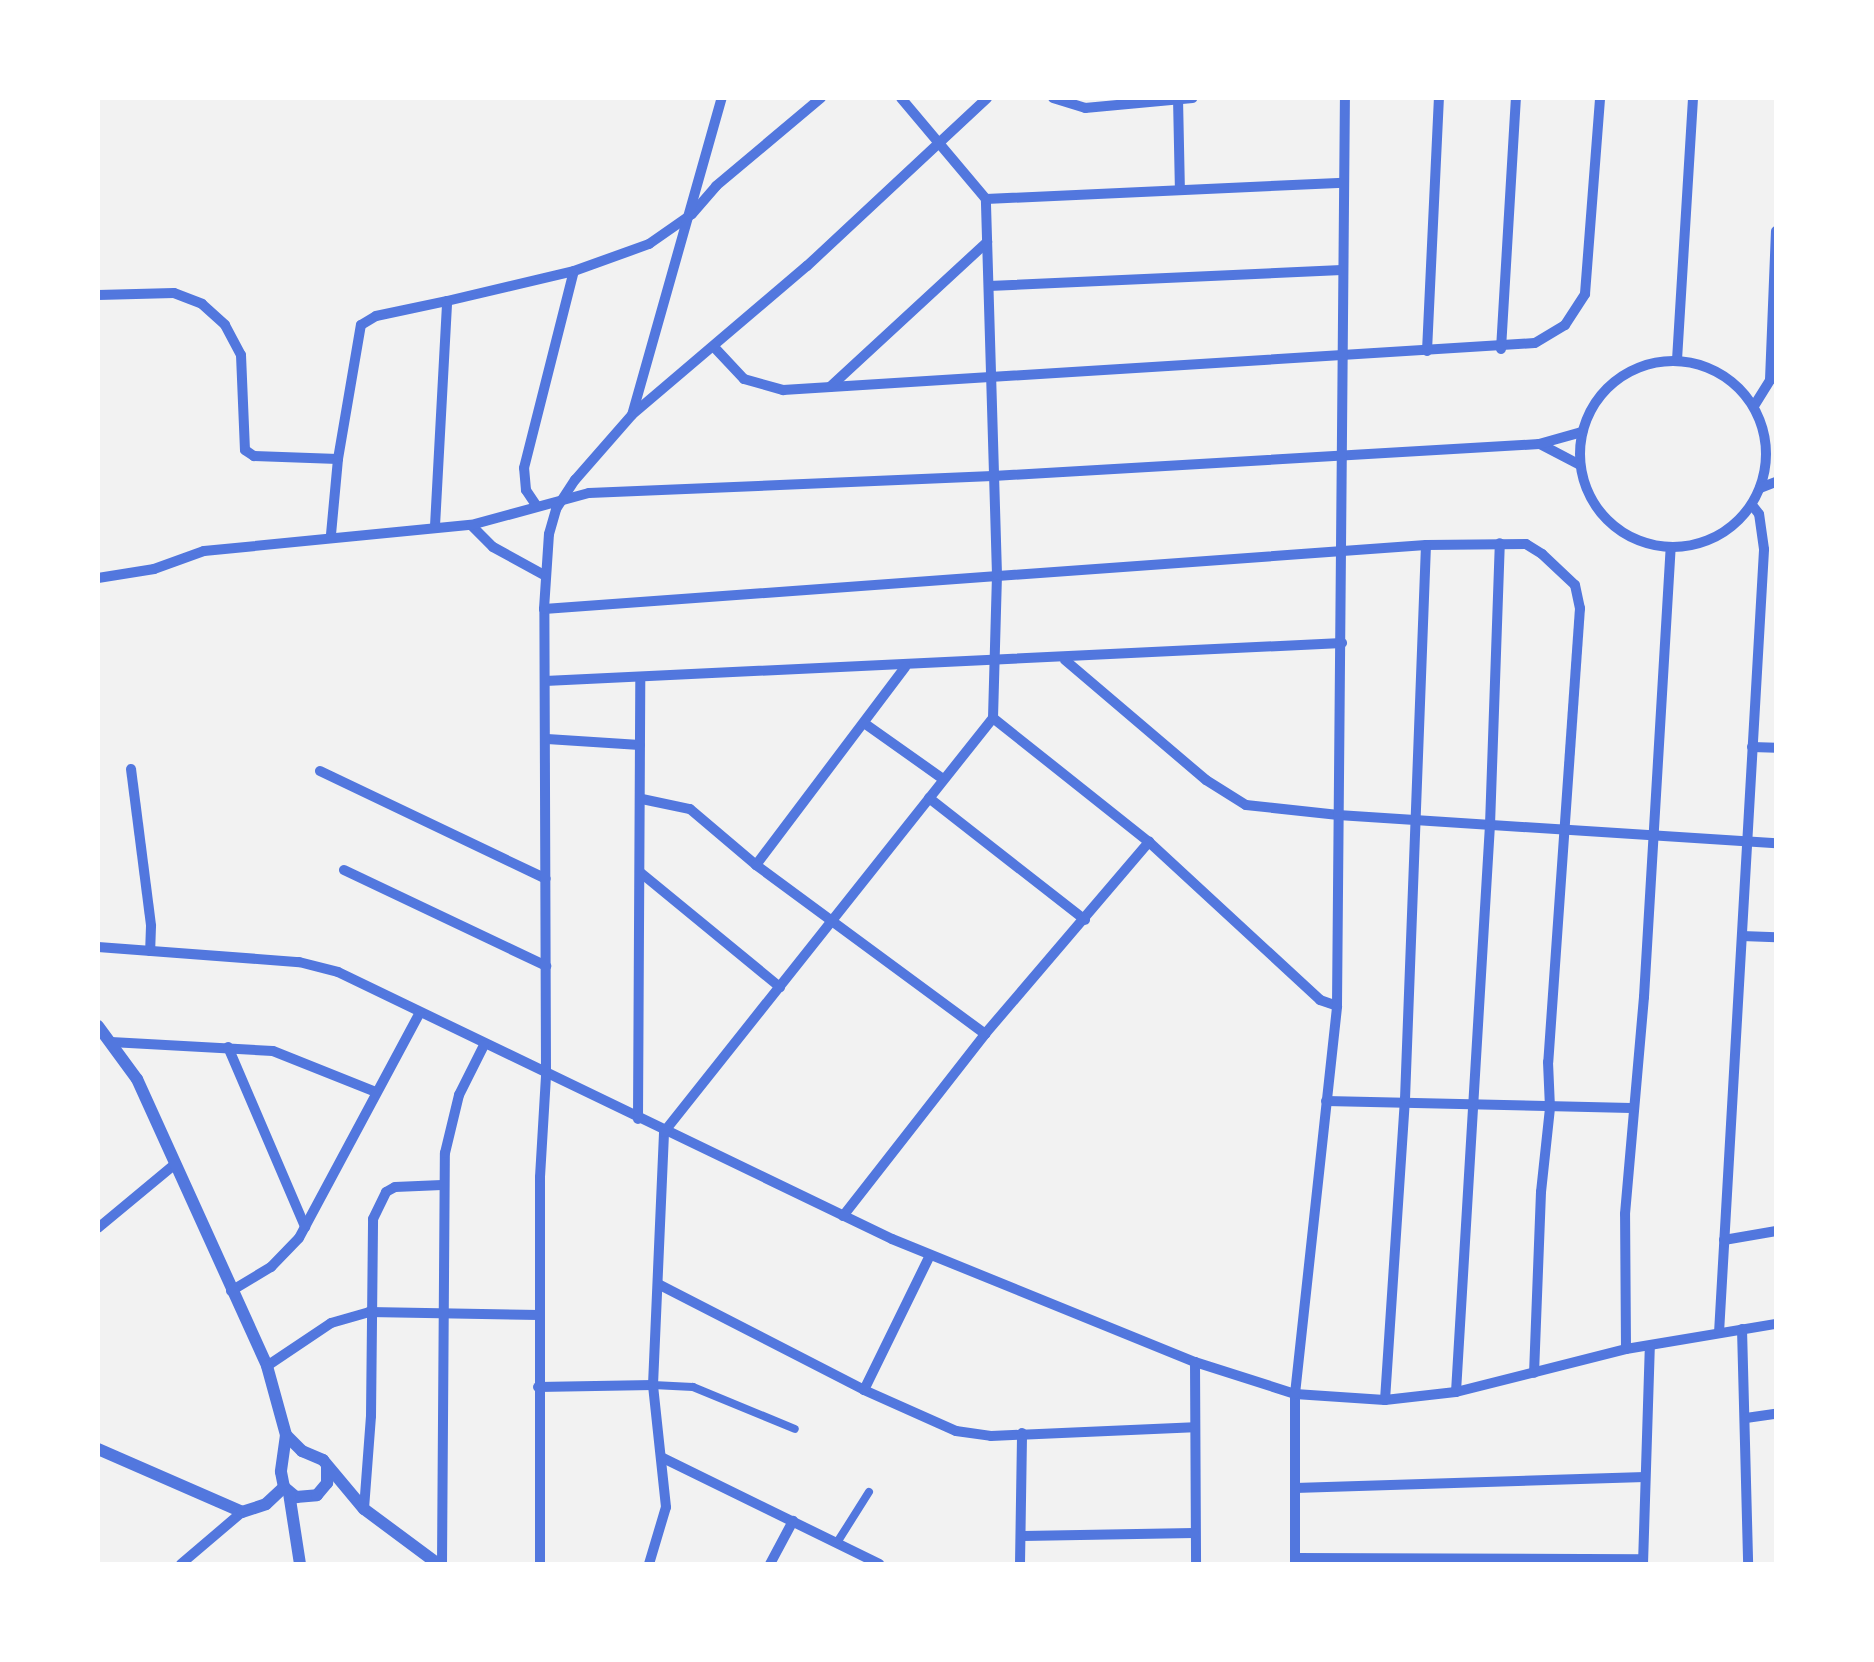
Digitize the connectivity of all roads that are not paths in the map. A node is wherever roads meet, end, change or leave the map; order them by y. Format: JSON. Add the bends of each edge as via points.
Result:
{"nodes":[{"id":1,"x":722,"y":98,"type":"edge"},
{"id":2,"x":821,"y":98,"type":"edge"},
{"id":3,"x":900,"y":98,"type":"edge"},
{"id":4,"x":987,"y":98,"type":"edge"},
{"id":5,"x":1053,"y":98,"type":"edge"},
{"id":6,"x":1178,"y":98,"type":"edge"},
{"id":7,"x":1193,"y":98,"type":"edge"},
{"id":8,"x":1344,"y":98,"type":"edge"},
{"id":9,"x":1439,"y":98,"type":"edge"},
{"id":10,"x":1516,"y":98,"type":"edge"},
{"id":11,"x":1600,"y":98,"type":"edge"},
{"id":12,"x":1693,"y":98,"type":"edge"},
{"id":13,"x":938,"y":142,"type":"junction"},
{"id":14,"x":1344,"y":183,"type":"junction"},
{"id":15,"x":1180,"y":190,"type":"junction"},
{"id":16,"x":986,"y":199,"type":"junction"},
{"id":17,"x":692,"y":214,"type":"junction"},
{"id":18,"x":1776,"y":231,"type":"edge"},
{"id":19,"x":986,"y":242,"type":"junction"},
{"id":20,"x":1342,"y":270,"type":"junction"},
{"id":21,"x":574,"y":271,"type":"junction"},
{"id":22,"x":989,"y":286,"type":"junction"},
{"id":23,"x":98,"y":296,"type":"edge"},
{"id":24,"x":446,"y":301,"type":"junction"},
{"id":25,"x":714,"y":347,"type":"junction"},
{"id":26,"x":1501,"y":349,"type":"junction"},
{"id":27,"x":1427,"y":351,"type":"junction"},
{"id":28,"x":1342,"y":357,"type":"junction"},
{"id":29,"x":1676,"y":360,"type":"junction"},
{"id":30,"x":991,"y":378,"type":"junction"},
{"id":31,"x":1773,"y":380,"type":"edge"},
{"id":32,"x":830,"y":387,"type":"junction"},
{"id":33,"x":1754,"y":406,"type":"junction"},
{"id":34,"x":632,"y":415,"type":"junction"},
{"id":35,"x":1582,"y":432,"type":"junction"},
{"id":36,"x":1539,"y":444,"type":"junction"},
{"id":37,"x":1340,"y":455,"type":"junction"},
{"id":38,"x":338,"y":460,"type":"junction"},
{"id":39,"x":1771,"y":464,"type":"edge"},
{"id":40,"x":1580,"y":465,"type":"junction"},
{"id":41,"x":994,"y":476,"type":"junction"},
{"id":42,"x":1776,"y":482,"type":"edge"},
{"id":43,"x":1760,"y":488,"type":"junction"},
{"id":44,"x":561,"y":501,"type":"junction"},
{"id":45,"x":536,"y":505,"type":"junction"},
{"id":46,"x":1752,"y":505,"type":"junction"},
{"id":47,"x":471,"y":525,"type":"junction"},
{"id":48,"x":435,"y":526,"type":"junction"},
{"id":49,"x":331,"y":535,"type":"junction"},
{"id":50,"x":1500,"y":543,"type":"junction"},
{"id":51,"x":1426,"y":545,"type":"junction"},
{"id":52,"x":1671,"y":548,"type":"junction"},
{"id":53,"x":1343,"y":554,"type":"junction"},
{"id":54,"x":1762,"y":572,"type":"junction"},
{"id":55,"x":1776,"y":573,"type":"edge"},
{"id":56,"x":997,"y":575,"type":"junction"},
{"id":57,"x":546,"y":576,"type":"junction"},
{"id":58,"x":98,"y":578,"type":"edge"},
{"id":59,"x":544,"y":609,"type":"junction"},
{"id":60,"x":1342,"y":643,"type":"junction"},
{"id":61,"x":1065,"y":660,"type":"junction"},
{"id":62,"x":995,"y":663,"type":"junction"},
{"id":63,"x":905,"y":666,"type":"junction"},
{"id":64,"x":640,"y":679,"type":"junction"},
{"id":65,"x":544,"y":682,"type":"junction"},
{"id":66,"x":993,"y":718,"type":"junction"},
{"id":67,"x":864,"y":723,"type":"junction"},
{"id":68,"x":547,"y":739,"type":"junction"},
{"id":69,"x":640,"y":746,"type":"junction"},
{"id":70,"x":1752,"y":747,"type":"junction"},
{"id":71,"x":1776,"y":748,"type":"edge"},
{"id":72,"x":131,"y":768,"type":"dead end"},
{"id":73,"x":320,"y":771,"type":"dead end"},
{"id":74,"x":943,"y":780,"type":"junction"},
{"id":75,"x":929,"y":798,"type":"junction"},
{"id":76,"x":642,"y":799,"type":"junction"},
{"id":77,"x":1338,"y":815,"type":"junction"},
{"id":78,"x":1415,"y":820,"type":"junction"},
{"id":79,"x":1490,"y":824,"type":"junction"},
{"id":80,"x":1565,"y":830,"type":"junction"},
{"id":81,"x":1654,"y":836,"type":"junction"},
{"id":82,"x":1747,"y":840,"type":"junction"},
{"id":83,"x":1148,"y":842,"type":"junction"},
{"id":84,"x":1776,"y":844,"type":"edge"},
{"id":85,"x":756,"y":865,"type":"junction"},
{"id":86,"x":344,"y":870,"type":"dead end"},
{"id":87,"x":641,"y":873,"type":"junction"},
{"id":88,"x":546,"y":878,"type":"junction"},
{"id":89,"x":1085,"y":920,"type":"junction"},
{"id":90,"x":832,"y":923,"type":"junction"},
{"id":91,"x":1742,"y":936,"type":"junction"},
{"id":92,"x":1776,"y":938,"type":"edge"},
{"id":93,"x":98,"y":947,"type":"edge"},
{"id":94,"x":150,"y":951,"type":"junction"},
{"id":95,"x":546,"y":966,"type":"junction"},
{"id":96,"x":780,"y":987,"type":"junction"},
{"id":97,"x":1337,"y":1006,"type":"junction"},
{"id":98,"x":420,"y":1012,"type":"junction"},
{"id":99,"x":98,"y":1026,"type":"edge"},
{"id":100,"x":986,"y":1034,"type":"junction"},
{"id":101,"x":111,"y":1042,"type":"junction"},
{"id":102,"x":484,"y":1045,"type":"junction"},
{"id":103,"x":228,"y":1047,"type":"junction"},
{"id":104,"x":546,"y":1075,"type":"junction"},
{"id":105,"x":376,"y":1092,"type":"junction"},
{"id":106,"x":1326,"y":1100,"type":"junction"},
{"id":107,"x":1405,"y":1100,"type":"junction"},
{"id":108,"x":1474,"y":1105,"type":"junction"},
{"id":109,"x":1550,"y":1108,"type":"junction"},
{"id":110,"x":1631,"y":1108,"type":"junction"},
{"id":111,"x":638,"y":1119,"type":"junction"},
{"id":112,"x":664,"y":1132,"type":"junction"},
{"id":113,"x":175,"y":1164,"type":"junction"},
{"id":114,"x":442,"y":1185,"type":"junction"},
{"id":115,"x":843,"y":1216,"type":"junction"},
{"id":116,"x":305,"y":1227,"type":"junction"},
{"id":117,"x":98,"y":1228,"type":"edge"},
{"id":118,"x":1776,"y":1232,"type":"edge"},
{"id":119,"x":1724,"y":1240,"type":"junction"},
{"id":120,"x":930,"y":1255,"type":"junction"},
{"id":121,"x":660,"y":1284,"type":"junction"},
{"id":122,"x":232,"y":1291,"type":"junction"},
{"id":123,"x":369,"y":1312,"type":"junction"},
{"id":124,"x":445,"y":1313,"type":"junction"},
{"id":125,"x":538,"y":1315,"type":"junction"},
{"id":126,"x":1776,"y":1324,"type":"edge"},
{"id":127,"x":1742,"y":1329,"type":"junction"},
{"id":128,"x":1720,"y":1333,"type":"junction"},
{"id":129,"x":1650,"y":1346,"type":"junction"},
{"id":130,"x":1626,"y":1349,"type":"junction"},
{"id":131,"x":1195,"y":1362,"type":"junction"},
{"id":132,"x":268,"y":1366,"type":"junction"},
{"id":133,"x":1534,"y":1373,"type":"junction"},
{"id":134,"x":654,"y":1385,"type":"junction"},
{"id":135,"x":538,"y":1387,"type":"junction"},
{"id":136,"x":864,"y":1390,"type":"junction"},
{"id":137,"x":1456,"y":1392,"type":"junction"},
{"id":138,"x":1295,"y":1394,"type":"junction"},
{"id":139,"x":1384,"y":1400,"type":"junction"},
{"id":140,"x":1776,"y":1414,"type":"edge"},
{"id":141,"x":1746,"y":1418,"type":"junction"},
{"id":142,"x":1194,"y":1426,"type":"junction"},
{"id":143,"x":796,"y":1430,"type":"dead end"},
{"id":144,"x":1022,"y":1433,"type":"junction"},
{"id":145,"x":286,"y":1435,"type":"junction"},
{"id":146,"x":98,"y":1449,"type":"edge"},
{"id":147,"x":302,"y":1451,"type":"junction"},
{"id":148,"x":664,"y":1458,"type":"junction"},
{"id":149,"x":283,"y":1464,"type":"junction"},
{"id":150,"x":327,"y":1467,"type":"junction"},
{"id":151,"x":1645,"y":1477,"type":"junction"},
{"id":152,"x":1296,"y":1488,"type":"junction"},
{"id":153,"x":323,"y":1489,"type":"junction"},
{"id":154,"x":286,"y":1490,"type":"junction"},
{"id":155,"x":346,"y":1490,"type":"junction"},
{"id":156,"x":870,"y":1492,"type":"dead end"},
{"id":157,"x":303,"y":1498,"type":"junction"},
{"id":158,"x":364,"y":1509,"type":"junction"},
{"id":159,"x":242,"y":1512,"type":"junction"},
{"id":160,"x":794,"y":1521,"type":"junction"},
{"id":161,"x":296,"y":1526,"type":"junction"},
{"id":162,"x":1194,"y":1532,"type":"junction"},
{"id":163,"x":1023,"y":1536,"type":"junction"},
{"id":164,"x":838,"y":1542,"type":"junction"},
{"id":165,"x":1295,"y":1561,"type":"edge"},
{"id":166,"x":1641,"y":1563,"type":"edge"},
{"id":167,"x":181,"y":1564,"type":"edge"},
{"id":168,"x":300,"y":1564,"type":"edge"},
{"id":169,"x":440,"y":1564,"type":"edge"},
{"id":170,"x":540,"y":1564,"type":"edge"},
{"id":171,"x":648,"y":1564,"type":"edge"},
{"id":172,"x":770,"y":1564,"type":"edge"},
{"id":173,"x":879,"y":1564,"type":"edge"},
{"id":174,"x":1020,"y":1564,"type":"edge"},
{"id":175,"x":1196,"y":1564,"type":"edge"},
{"id":176,"x":1748,"y":1564,"type":"edge"}],
"edges":[{"from":1,"to":17,"type":"street"},
{"from":2,"to":17,"type":"street"},
{"from":3,"to":13,"type":"street"},
{"from":4,"to":13,"type":"street"},
{"from":5,"to":6,"type":"street","via":[[1085,108]]},
{"from":6,"to":7,"type":"street"},
{"from":6,"to":15,"type":"street"},
{"from":8,"to":14,"type":"street"},
{"from":9,"to":27,"type":"street"},
{"from":10,"to":26,"type":"street"},
{"from":11,"to":26,"type":"street","via":[[1586,294],[1556,334]]},
{"from":12,"to":29,"type":"street"},
{"from":13,"to":16,"type":"street"},
{"from":13,"to":25,"type":"street"},
{"from":14,"to":15,"type":"street"},
{"from":14,"to":20,"type":"street"},
{"from":15,"to":16,"type":"street"},
{"from":16,"to":19,"type":"street"},
{"from":17,"to":21,"type":"street","via":[[649,244]]},
{"from":17,"to":34,"type":"street"},
{"from":18,"to":31,"type":"street"},
{"from":19,"to":22,"type":"street"},
{"from":19,"to":32,"type":"street"},
{"from":20,"to":22,"type":"street"},
{"from":20,"to":28,"type":"street"},
{"from":21,"to":24,"type":"street"},
{"from":21,"to":45,"type":"street","via":[[524,468]]},
{"from":22,"to":30,"type":"street"},
{"from":23,"to":38,"type":"street","via":[[174,292],[202,304],[241,355],[245,450],[254,456]]},
{"from":24,"to":38,"type":"street","via":[[362,324]]},
{"from":24,"to":48,"type":"street"},
{"from":25,"to":32,"type":"street","via":[[763,388]]},
{"from":25,"to":34,"type":"street"},
{"from":26,"to":27,"type":"street"},
{"from":27,"to":28,"type":"street"},
{"from":28,"to":30,"type":"street"},
{"from":28,"to":37,"type":"street"},
{"from":29,"to":33,"type":"street","via":[[1721,373]]},
{"from":29,"to":35,"type":"street","via":[[1651,363],[1617,380],[1592,408]]},
{"from":30,"to":32,"type":"street"},
{"from":30,"to":41,"type":"street"},
{"from":31,"to":33,"type":"street"},
{"from":33,"to":39,"type":"street"},
{"from":34,"to":44,"type":"street"},
{"from":35,"to":36,"type":"street"},
{"from":35,"to":40,"type":"street"},
{"from":36,"to":37,"type":"street"},
{"from":36,"to":40,"type":"street"},
{"from":37,"to":41,"type":"street"},
{"from":37,"to":53,"type":"street"},
{"from":38,"to":49,"type":"street"},
{"from":39,"to":43,"type":"street"},
{"from":40,"to":52,"type":"street","via":[[1592,501],[1618,530]]},
{"from":41,"to":44,"type":"street","via":[[590,492]]},
{"from":41,"to":56,"type":"street"},
{"from":42,"to":43,"type":"street"},
{"from":43,"to":46,"type":"street"},
{"from":44,"to":45,"type":"street"},
{"from":44,"to":57,"type":"street","via":[[548,534]]},
{"from":45,"to":47,"type":"street"},
{"from":46,"to":52,"type":"street","via":[[1717,537]]},
{"from":46,"to":54,"type":"street","via":[[1762,528]]},
{"from":47,"to":48,"type":"street"},
{"from":47,"to":57,"type":"street","via":[[493,547]]},
{"from":48,"to":49,"type":"street"},
{"from":49,"to":58,"type":"street","via":[[204,551],[154,569]]},
{"from":50,"to":51,"type":"street"},
{"from":50,"to":79,"type":"street"},
{"from":50,"to":80,"type":"street","via":[[1526,544],[1542,554],[1579,596]]},
{"from":51,"to":53,"type":"street"},
{"from":51,"to":78,"type":"street"},
{"from":52,"to":81,"type":"street"},
{"from":53,"to":56,"type":"street"},
{"from":53,"to":60,"type":"street"},
{"from":54,"to":55,"type":"street"},
{"from":54,"to":70,"type":"street"},
{"from":56,"to":59,"type":"street"},
{"from":56,"to":62,"type":"street"},
{"from":57,"to":59,"type":"street"},
{"from":59,"to":65,"type":"street"},
{"from":60,"to":61,"type":"street"},
{"from":60,"to":77,"type":"street"},
{"from":61,"to":62,"type":"street"},
{"from":61,"to":77,"type":"street","via":[[1230,798]]},
{"from":62,"to":63,"type":"street"},
{"from":62,"to":66,"type":"street"},
{"from":63,"to":64,"type":"street"},
{"from":63,"to":67,"type":"street"},
{"from":64,"to":65,"type":"street"},
{"from":64,"to":69,"type":"street"},
{"from":65,"to":68,"type":"street"},
{"from":66,"to":74,"type":"street"},
{"from":66,"to":83,"type":"street"},
{"from":67,"to":74,"type":"street"},
{"from":67,"to":85,"type":"street"},
{"from":68,"to":69,"type":"street"},
{"from":68,"to":88,"type":"street"},
{"from":69,"to":76,"type":"street"},
{"from":70,"to":71,"type":"street"},
{"from":70,"to":82,"type":"street"},
{"from":72,"to":94,"type":"street"},
{"from":73,"to":88,"type":"street"},
{"from":74,"to":75,"type":"street"},
{"from":75,"to":89,"type":"street"},
{"from":75,"to":90,"type":"street"},
{"from":76,"to":85,"type":"street","via":[[690,809]]},
{"from":76,"to":87,"type":"street"},
{"from":77,"to":78,"type":"street"},
{"from":77,"to":97,"type":"street"},
{"from":78,"to":79,"type":"street"},
{"from":78,"to":107,"type":"street"},
{"from":79,"to":80,"type":"street"},
{"from":79,"to":108,"type":"street"},
{"from":80,"to":81,"type":"street"},
{"from":80,"to":109,"type":"street"},
{"from":81,"to":82,"type":"street"},
{"from":81,"to":110,"type":"street"},
{"from":82,"to":84,"type":"street"},
{"from":82,"to":91,"type":"street"},
{"from":83,"to":89,"type":"street"},
{"from":83,"to":97,"type":"street","via":[[1320,1000]]},
{"from":85,"to":90,"type":"street"},
{"from":86,"to":95,"type":"street"},
{"from":87,"to":96,"type":"street"},
{"from":87,"to":111,"type":"street"},
{"from":88,"to":95,"type":"street"},
{"from":89,"to":100,"type":"street"},
{"from":90,"to":96,"type":"street"},
{"from":90,"to":100,"type":"street"},
{"from":91,"to":92,"type":"street"},
{"from":91,"to":119,"type":"street"},
{"from":93,"to":94,"type":"street"},
{"from":94,"to":98,"type":"street","via":[[319,966]]},
{"from":95,"to":104,"type":"street"},
{"from":96,"to":112,"type":"street"},
{"from":97,"to":106,"type":"street"},
{"from":98,"to":102,"type":"street"},
{"from":98,"to":105,"type":"street"},
{"from":99,"to":101,"type":"street"},
{"from":100,"to":115,"type":"street"},
{"from":101,"to":103,"type":"street"},
{"from":101,"to":113,"type":"street","via":[[137,1078]]},
{"from":102,"to":104,"type":"street"},
{"from":102,"to":114,"type":"street","via":[[450,1123]]},
{"from":103,"to":105,"type":"street","via":[[286,1055]]},
{"from":103,"to":116,"type":"street"},
{"from":104,"to":111,"type":"street"},
{"from":104,"to":125,"type":"street"},
{"from":105,"to":116,"type":"street"},
{"from":106,"to":107,"type":"street"},
{"from":106,"to":138,"type":"street"},
{"from":107,"to":108,"type":"street"},
{"from":107,"to":139,"type":"street"},
{"from":108,"to":109,"type":"street"},
{"from":108,"to":137,"type":"street"},
{"from":109,"to":110,"type":"street"},
{"from":109,"to":133,"type":"street"},
{"from":110,"to":130,"type":"street"},
{"from":111,"to":112,"type":"street"},
{"from":112,"to":115,"type":"street"},
{"from":112,"to":121,"type":"street"},
{"from":113,"to":117,"type":"street"},
{"from":113,"to":122,"type":"street"},
{"from":114,"to":123,"type":"street","via":[[395,1188],[380,1202],[370,1244]]},
{"from":114,"to":124,"type":"street"},
{"from":115,"to":120,"type":"street"},
{"from":116,"to":122,"type":"street","via":[[271,1267]]},
{"from":118,"to":119,"type":"street"},
{"from":119,"to":128,"type":"street"},
{"from":120,"to":131,"type":"street"},
{"from":120,"to":136,"type":"street"},
{"from":121,"to":134,"type":"street"},
{"from":121,"to":136,"type":"street"},
{"from":122,"to":132,"type":"street"},
{"from":123,"to":124,"type":"street"},
{"from":123,"to":132,"type":"street","via":[[331,1323]]},
{"from":123,"to":158,"type":"street"},
{"from":124,"to":125,"type":"street"},
{"from":124,"to":169,"type":"street"},
{"from":125,"to":135,"type":"street"},
{"from":126,"to":127,"type":"street"},
{"from":127,"to":128,"type":"street"},
{"from":127,"to":141,"type":"street"},
{"from":128,"to":129,"type":"street"},
{"from":129,"to":130,"type":"street"},
{"from":129,"to":151,"type":"street"},
{"from":130,"to":133,"type":"street"},
{"from":131,"to":138,"type":"street"},
{"from":131,"to":142,"type":"street"},
{"from":132,"to":145,"type":"street"},
{"from":133,"to":137,"type":"street"},
{"from":134,"to":135,"type":"street"},
{"from":134,"to":143,"type":"street","via":[[693,1386]]},
{"from":134,"to":148,"type":"street"},
{"from":135,"to":170,"type":"street"},
{"from":136,"to":144,"type":"street","via":[[956,1431]]},
{"from":137,"to":139,"type":"street"},
{"from":138,"to":139,"type":"street"},
{"from":138,"to":152,"type":"street"},
{"from":140,"to":141,"type":"street"},
{"from":141,"to":176,"type":"street"},
{"from":142,"to":144,"type":"street"},
{"from":142,"to":162,"type":"street"},
{"from":144,"to":163,"type":"street"},
{"from":145,"to":147,"type":"street"},
{"from":145,"to":149,"type":"street"},
{"from":146,"to":159,"type":"street"},
{"from":147,"to":149,"type":"street"},
{"from":147,"to":150,"type":"street"},
{"from":148,"to":160,"type":"street"},
{"from":148,"to":171,"type":"street","via":[[666,1507]]},
{"from":149,"to":154,"type":"street"},
{"from":150,"to":153,"type":"street"},
{"from":150,"to":155,"type":"street"},
{"from":151,"to":152,"type":"street"},
{"from":151,"to":166,"type":"street"},
{"from":152,"to":165,"type":"street"},
{"from":153,"to":155,"type":"street"},
{"from":153,"to":157,"type":"street"},
{"from":154,"to":157,"type":"street"},
{"from":154,"to":159,"type":"street"},
{"from":154,"to":161,"type":"street"},
{"from":155,"to":158,"type":"street"},
{"from":156,"to":164,"type":"street"},
{"from":157,"to":161,"type":"street"},
{"from":158,"to":169,"type":"street"},
{"from":159,"to":167,"type":"street"},
{"from":160,"to":164,"type":"street"},
{"from":160,"to":172,"type":"street"},
{"from":161,"to":168,"type":"street"},
{"from":162,"to":163,"type":"street"},
{"from":162,"to":175,"type":"street"},
{"from":163,"to":174,"type":"street"},
{"from":164,"to":173,"type":"street"},
{"from":165,"to":166,"type":"street"}]}
